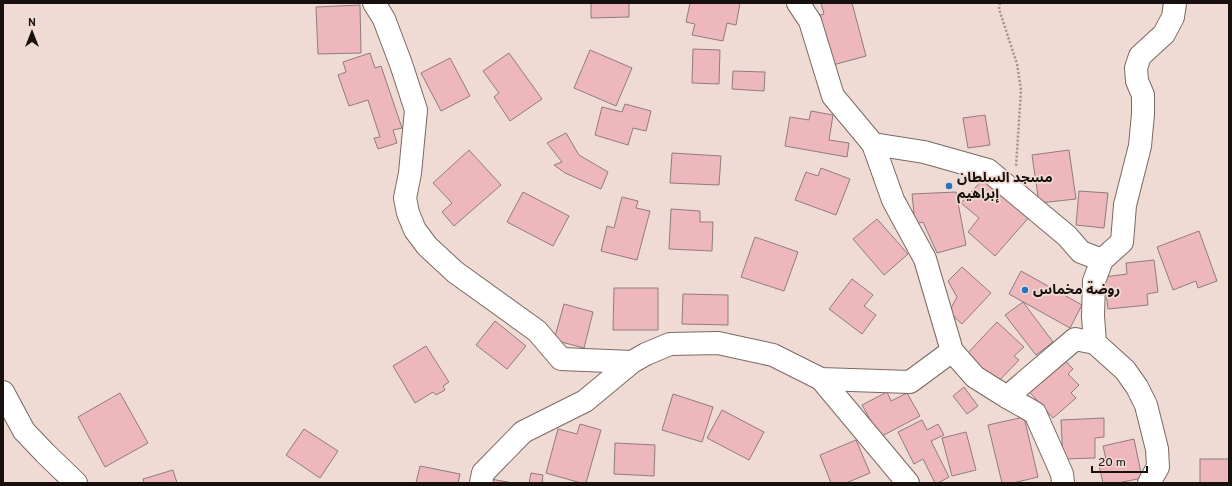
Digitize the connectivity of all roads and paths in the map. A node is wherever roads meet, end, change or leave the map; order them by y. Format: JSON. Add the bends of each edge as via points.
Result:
{"nodes":[{"id":1,"x":374,"y":3,"type":"edge"},
{"id":2,"x":798,"y":3,"type":"edge"},
{"id":3,"x":1000,"y":3,"type":"edge"},
{"id":4,"x":1175,"y":3,"type":"edge"},
{"id":5,"x":873,"y":144,"type":"junction"},
{"id":6,"x":1009,"y":187,"type":"junction"},
{"id":7,"x":1102,"y":260,"type":"junction"},
{"id":8,"x":1095,"y":343,"type":"junction"},
{"id":9,"x":952,"y":351,"type":"junction"},
{"id":10,"x":632,"y":362,"type":"junction"},
{"id":11,"x":821,"y":379,"type":"junction"},
{"id":12,"x":3,"y":392,"type":"edge"},
{"id":13,"x":1007,"y":397,"type":"junction"},
{"id":14,"x":76,"y":483,"type":"edge"},
{"id":15,"x":481,"y":483,"type":"edge"},
{"id":16,"x":908,"y":483,"type":"edge"},
{"id":17,"x":1063,"y":483,"type":"edge"},
{"id":18,"x":1149,"y":483,"type":"edge"}],
"edges":[{"from":1,"to":10,"type":"street","via":[[384,19],[416,110],[405,198],[415,230],[427,246],[455,272],[537,331],[561,359]]},
{"from":2,"to":5,"type":"street","via":[[810,21],[833,96]]},
{"from":3,"to":6,"type":"path","via":[[1017,64],[1021,90],[1016,166]]},
{"from":4,"to":7,"type":"street","via":[[1173,18],[1164,34],[1140,56],[1136,68],[1143,95],[1140,146],[1125,205],[1122,242]]},
{"from":5,"to":6,"type":"street","via":[[924,152],[988,170]]},
{"from":5,"to":9,"type":"street","via":[[893,200],[924,259]]},
{"from":6,"to":7,"type":"street","via":[[1067,236],[1081,252]]},
{"from":7,"to":8,"type":"street","via":[[1094,281]]},
{"from":8,"to":13,"type":"street","via":[[1075,339]]},
{"from":8,"to":18,"type":"street","via":[[1125,370],[1138,387],[1146,405],[1157,449],[1158,467]]},
{"from":9,"to":11,"type":"street","via":[[910,382]]},
{"from":9,"to":13,"type":"street","via":[[975,377]]},
{"from":10,"to":11,"type":"street","via":[[670,344],[718,342],[773,355]]},
{"from":10,"to":15,"type":"street","via":[[585,400],[522,432],[484,473]]},
{"from":11,"to":16,"type":"street"},
{"from":12,"to":14,"type":"street","via":[[24,431]]},
{"from":13,"to":17,"type":"street","via":[[1035,413],[1062,474]]}]}
